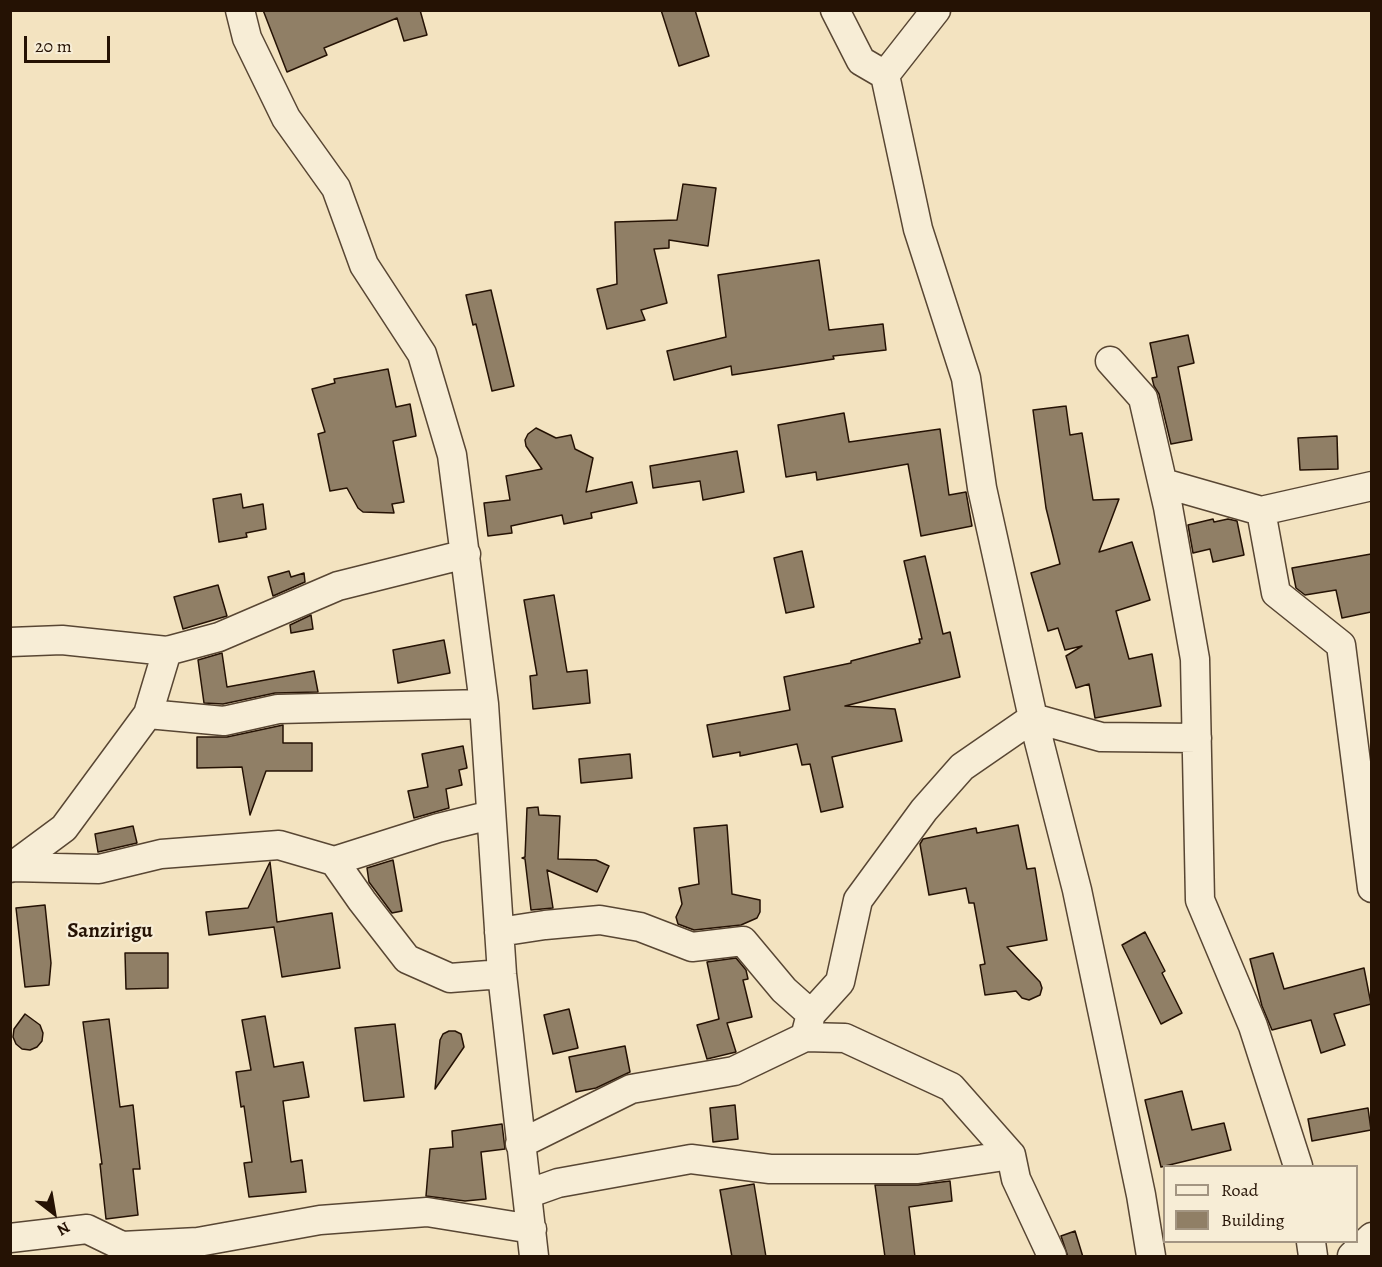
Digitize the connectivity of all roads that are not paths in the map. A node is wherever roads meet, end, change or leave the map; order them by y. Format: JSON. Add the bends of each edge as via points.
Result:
{"nodes":[{"id":1,"x":240,"y":10,"type":"edge"},
{"id":2,"x":834,"y":10,"type":"edge"},
{"id":3,"x":936,"y":10,"type":"edge"},
{"id":4,"x":885,"y":75,"type":"junction"},
{"id":5,"x":1110,"y":361,"type":"dead end"},
{"id":6,"x":1163,"y":483,"type":"junction"},
{"id":7,"x":1371,"y":486,"type":"edge"},
{"id":8,"x":1261,"y":511,"type":"junction"},
{"id":9,"x":466,"y":554,"type":"junction"},
{"id":10,"x":10,"y":642,"type":"edge"},
{"id":11,"x":167,"y":651,"type":"junction"},
{"id":12,"x":484,"y":704,"type":"junction"},
{"id":13,"x":148,"y":714,"type":"junction"},
{"id":14,"x":1033,"y":718,"type":"junction"},
{"id":15,"x":1197,"y":738,"type":"junction"},
{"id":16,"x":491,"y":815,"type":"junction"},
{"id":17,"x":334,"y":861,"type":"junction"},
{"id":18,"x":11,"y":868,"type":"edge"},
{"id":19,"x":1371,"y":887,"type":"edge"},
{"id":20,"x":499,"y":932,"type":"junction"},
{"id":21,"x":502,"y":974,"type":"junction"},
{"id":22,"x":808,"y":1026,"type":"junction"},
{"id":23,"x":520,"y":1144,"type":"junction"},
{"id":24,"x":1011,"y":1155,"type":"junction"},
{"id":25,"x":1297,"y":1165,"type":"edge"},
{"id":26,"x":527,"y":1194,"type":"junction"},
{"id":27,"x":1371,"y":1237,"type":"edge"},
{"id":28,"x":10,"y":1238,"type":"edge"},
{"id":29,"x":533,"y":1243,"type":"edge"},
{"id":30,"x":1052,"y":1257,"type":"edge"},
{"id":31,"x":1151,"y":1257,"type":"edge"},
{"id":32,"x":1352,"y":1257,"type":"edge"}],
"edges":[{"from":1,"to":9,"type":"street","via":[[247,38],[286,118],[336,188],[364,265],[422,354],[452,455]]},
{"from":2,"to":4,"type":"street","via":[[861,61]]},
{"from":3,"to":4,"type":"street"},
{"from":4,"to":14,"type":"street","via":[[918,229],[966,378],[982,488]]},
{"from":5,"to":6,"type":"street","via":[[1143,398]]},
{"from":6,"to":8,"type":"street"},
{"from":6,"to":15,"type":"street","via":[[1195,659]]},
{"from":7,"to":8,"type":"street"},
{"from":8,"to":19,"type":"street","via":[[1276,593],[1341,645]]},
{"from":9,"to":11,"type":"street","via":[[339,586],[219,637]]},
{"from":9,"to":12,"type":"street"},
{"from":10,"to":11,"type":"street","via":[[63,640]]},
{"from":11,"to":13,"type":"street"},
{"from":12,"to":13,"type":"street","via":[[278,709],[224,721]]},
{"from":12,"to":16,"type":"street"},
{"from":13,"to":18,"type":"street","via":[[64,828]]},
{"from":14,"to":15,"type":"street","via":[[1101,738]]},
{"from":14,"to":22,"type":"street","via":[[962,767],[924,810],[858,900],[840,982]]},
{"from":14,"to":31,"type":"street","via":[[1077,890]]},
{"from":15,"to":25,"type":"street","via":[[1200,900],[1253,1026]]},
{"from":16,"to":17,"type":"street"},
{"from":16,"to":20,"type":"street"},
{"from":17,"to":18,"type":"street","via":[[279,845],[161,854],[99,869]]},
{"from":17,"to":21,"type":"street","via":[[407,959],[450,978]]},
{"from":20,"to":21,"type":"street"},
{"from":20,"to":22,"type":"street","via":[[600,920],[640,927],[692,947],[743,940]]},
{"from":21,"to":23,"type":"street"},
{"from":22,"to":23,"type":"street","via":[[734,1071],[631,1089]]},
{"from":22,"to":24,"type":"street","via":[[845,1038],[951,1087]]},
{"from":23,"to":26,"type":"street"},
{"from":24,"to":26,"type":"street","via":[[918,1169],[770,1169],[691,1159],[558,1183]]},
{"from":24,"to":30,"type":"street","via":[[1016,1179]]},
{"from":26,"to":29,"type":"street"},
{"from":27,"to":32,"type":"street"},
{"from":28,"to":29,"type":"street","via":[[87,1229],[122,1246],[198,1242],[320,1220],[428,1212]]}]}
